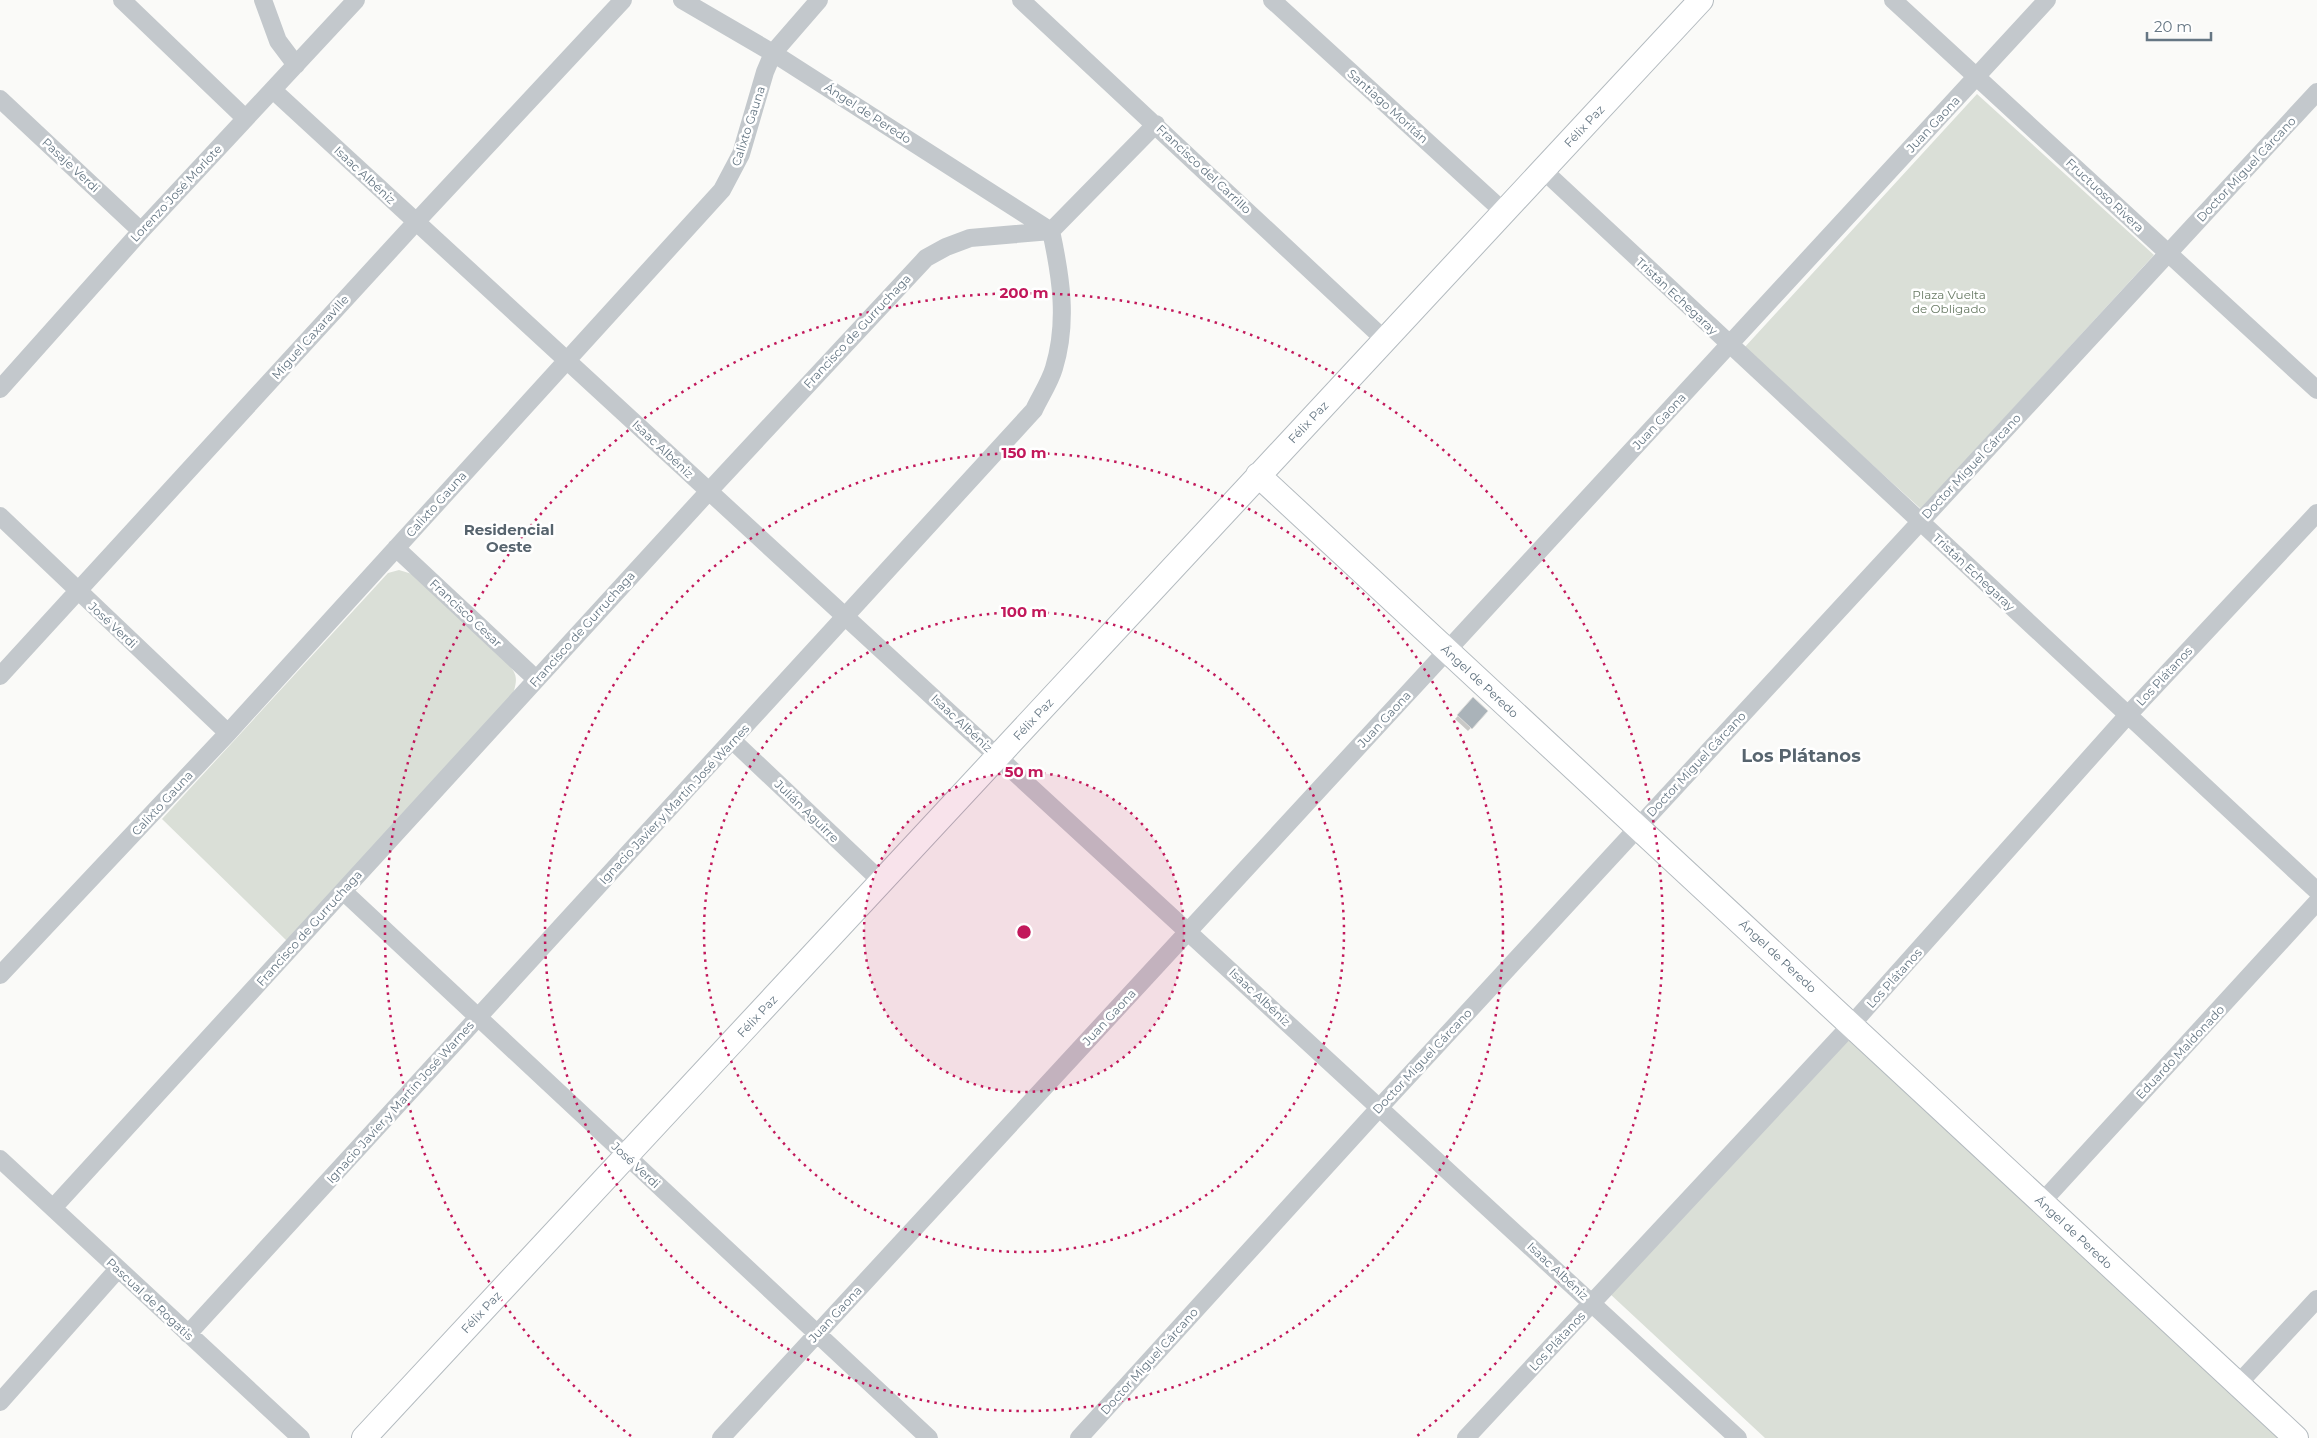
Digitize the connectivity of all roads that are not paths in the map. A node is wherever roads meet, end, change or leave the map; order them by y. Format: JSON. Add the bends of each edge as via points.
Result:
{"nodes":[{"id":1,"x":122,"y":0,"type":"edge"},
{"id":2,"x":263,"y":0,"type":"edge"},
{"id":3,"x":356,"y":0,"type":"edge"},
{"id":4,"x":623,"y":0,"type":"edge"},
{"id":5,"x":682,"y":0,"type":"edge"},
{"id":6,"x":819,"y":0,"type":"edge"},
{"id":7,"x":1021,"y":0,"type":"edge"},
{"id":8,"x":1272,"y":0,"type":"edge"},
{"id":9,"x":1701,"y":0,"type":"edge"},
{"id":10,"x":1893,"y":0,"type":"edge"},
{"id":11,"x":2047,"y":0,"type":"edge"},
{"id":12,"x":773,"y":53,"type":"junction"},
{"id":13,"x":296,"y":64,"type":"junction"},
{"id":14,"x":1976,"y":77,"type":"junction"},
{"id":15,"x":273,"y":90,"type":"junction"},
{"id":16,"x":2317,"y":92,"type":"edge"},
{"id":17,"x":0,"y":99,"type":"edge"},
{"id":18,"x":245,"y":118,"type":"junction"},
{"id":19,"x":1156,"y":124,"type":"junction"},
{"id":20,"x":1543,"y":170,"type":"junction"},
{"id":21,"x":1504,"y":212,"type":"junction"},
{"id":22,"x":416,"y":222,"type":"junction"},
{"id":23,"x":141,"y":231,"type":"junction"},
{"id":24,"x":1050,"y":231,"type":"junction"},
{"id":25,"x":2168,"y":253,"type":"junction"},
{"id":26,"x":1385,"y":340,"type":"junction"},
{"id":27,"x":1730,"y":344,"type":"junction"},
{"id":28,"x":567,"y":360,"type":"junction"},
{"id":29,"x":0,"y":389,"type":"edge"},
{"id":30,"x":2317,"y":390,"type":"edge"},
{"id":31,"x":1258,"y":475,"type":"junction"},
{"id":32,"x":709,"y":491,"type":"junction"},
{"id":33,"x":2317,"y":514,"type":"edge"},
{"id":34,"x":0,"y":516,"type":"edge"},
{"id":35,"x":1920,"y":522,"type":"junction"},
{"id":36,"x":396,"y":548,"type":"junction"},
{"id":37,"x":78,"y":591,"type":"junction"},
{"id":38,"x":846,"y":616,"type":"junction"},
{"id":39,"x":1447,"y":650,"type":"junction"},
{"id":40,"x":0,"y":676,"type":"edge"},
{"id":41,"x":536,"y":679,"type":"junction"},
{"id":42,"x":2127,"y":716,"type":"junction"},
{"id":43,"x":228,"y":733,"type":"junction"},
{"id":44,"x":732,"y":740,"type":"junction"},
{"id":45,"x":998,"y":756,"type":"junction"},
{"id":46,"x":1638,"y":827,"type":"junction"},
{"id":47,"x":882,"y":882,"type":"junction"},
{"id":48,"x":343,"y":891,"type":"junction"},
{"id":49,"x":2317,"y":891,"type":"edge"},
{"id":50,"x":2317,"y":902,"type":"edge"},
{"id":51,"x":1188,"y":931,"type":"junction"},
{"id":52,"x":0,"y":975,"type":"edge"},
{"id":53,"x":478,"y":1018,"type":"junction"},
{"id":54,"x":1852,"y":1024,"type":"junction"},
{"id":55,"x":1380,"y":1107,"type":"junction"},
{"id":56,"x":626,"y":1156,"type":"junction"},
{"id":57,"x":0,"y":1159,"type":"edge"},
{"id":58,"x":2042,"y":1202,"type":"junction"},
{"id":59,"x":53,"y":1208,"type":"junction"},
{"id":60,"x":118,"y":1269,"type":"junction"},
{"id":61,"x":2317,"y":1299,"type":"edge"},
{"id":62,"x":1592,"y":1302,"type":"junction"},
{"id":63,"x":817,"y":1333,"type":"junction"},
{"id":64,"x":188,"y":1334,"type":"junction"},
{"id":65,"x":2238,"y":1384,"type":"junction"},
{"id":66,"x":0,"y":1402,"type":"edge"},
{"id":67,"x":301,"y":1438,"type":"edge"},
{"id":68,"x":364,"y":1438,"type":"edge"},
{"id":69,"x":721,"y":1438,"type":"edge"},
{"id":70,"x":929,"y":1438,"type":"edge"},
{"id":71,"x":1078,"y":1438,"type":"edge"},
{"id":72,"x":1466,"y":1438,"type":"edge"},
{"id":73,"x":1738,"y":1438,"type":"edge"},
{"id":74,"x":2296,"y":1438,"type":"edge"}],
"edges":[{"from":1,"to":18,"type":"street"},
{"from":2,"to":13,"type":"street","via":[[278,41]]},
{"from":3,"to":13,"type":"street","name":"Lorenzo José Morlote"},
{"from":4,"to":22,"type":"street","name":"Miguel Caxaraville"},
{"from":5,"to":12,"type":"street","name":"Ángel de Peredo"},
{"from":6,"to":12,"type":"street","name":"Calixto Gauna"},
{"from":7,"to":19,"type":"street","name":"Francisco del Carrillo"},
{"from":8,"to":21,"type":"street","name":"Santiago Moritán"},
{"from":9,"to":20,"type":"main road","name":"Félix Paz"},
{"from":10,"to":14,"type":"street","name":"Fructuoso Rivera"},
{"from":11,"to":14,"type":"street","name":"Juan Gaona"},
{"from":12,"to":24,"type":"street","name":"Ángel de Peredo"},
{"from":12,"to":28,"type":"street","name":"Calixto Gauna","via":[[742,154],[722,190]]},
{"from":13,"to":15,"type":"street","name":"Lorenzo José Morlote"},
{"from":14,"to":25,"type":"street","name":"Fructuoso Rivera"},
{"from":14,"to":27,"type":"street","name":"Juan Gaona"},
{"from":15,"to":18,"type":"street","name":"Lorenzo José Morlote"},
{"from":15,"to":22,"type":"street","name":"Isaac Albéniz"},
{"from":16,"to":25,"type":"street","name":"Doctor Miguel Cárcano"},
{"from":17,"to":23,"type":"street","name":"Pasaje Verdi"},
{"from":18,"to":23,"type":"street","name":"Lorenzo José Morlote"},
{"from":19,"to":24,"type":"street"},
{"from":19,"to":26,"type":"street","name":"Francisco del Carrillo"},
{"from":20,"to":21,"type":"main road","name":"Félix Paz"},
{"from":20,"to":27,"type":"street","name":"Tristán Echegaray"},
{"from":21,"to":26,"type":"main road","name":"Félix Paz"},
{"from":22,"to":28,"type":"street","name":"Isaac Albéniz"},
{"from":22,"to":37,"type":"street","name":"Miguel Caxaraville"},
{"from":23,"to":29,"type":"street","name":"Lorenzo José Morlote"},
{"from":24,"to":32,"type":"street","name":"Francisco de Gurruchaga","via":[[970,238],[926,258]]},
{"from":24,"to":38,"type":"street","name":"Ignacio Javier y Martín José Warnes","via":[[1063,298],[1061,337],[1054,370],[1034,410]]},
{"from":25,"to":30,"type":"street","name":"Fructuoso Rivera"},
{"from":25,"to":35,"type":"street","name":"Doctor Miguel Cárcano"},
{"from":26,"to":31,"type":"main road","name":"Félix Paz"},
{"from":27,"to":35,"type":"street","name":"Tristán Echegaray"},
{"from":27,"to":39,"type":"street","name":"Juan Gaona"},
{"from":28,"to":32,"type":"street","name":"Isaac Albéniz"},
{"from":28,"to":36,"type":"street","name":"Calixto Gauna"},
{"from":31,"to":39,"type":"main road","name":"Ángel de Peredo"},
{"from":31,"to":45,"type":"main road","name":"Félix Paz"},
{"from":32,"to":38,"type":"street","name":"Isaac Albéniz"},
{"from":32,"to":41,"type":"street","name":"Francisco de Gurruchaga"},
{"from":33,"to":42,"type":"street","name":"Los Plátanos"},
{"from":34,"to":37,"type":"street","name":"José Verdi"},
{"from":35,"to":42,"type":"street","name":"Tristán Echegaray"},
{"from":35,"to":46,"type":"street","name":"Doctor Miguel Cárcano"},
{"from":36,"to":41,"type":"street","name":"Francisco Cesar"},
{"from":36,"to":43,"type":"street","name":"Calixto Gauna"},
{"from":37,"to":40,"type":"street","name":"Miguel Caxaraville"},
{"from":37,"to":43,"type":"street","name":"José Verdi"},
{"from":38,"to":44,"type":"street","name":"Ignacio Javier y Martín José Warnes"},
{"from":38,"to":45,"type":"street","name":"Isaac Albéniz"},
{"from":39,"to":46,"type":"main road","name":"Ángel de Peredo"},
{"from":39,"to":51,"type":"street","name":"Juan Gaona"},
{"from":41,"to":48,"type":"street","name":"Francisco de Gurruchaga"},
{"from":42,"to":49,"type":"street","name":"Tristán Echegaray"},
{"from":42,"to":54,"type":"street","name":"Los Plátanos"},
{"from":43,"to":52,"type":"street","name":"Calixto Gauna"},
{"from":44,"to":47,"type":"street","name":"Julián Aguirre"},
{"from":44,"to":53,"type":"street","name":"Ignacio Javier y Martín José Warnes"},
{"from":45,"to":47,"type":"main road","name":"Félix Paz"},
{"from":45,"to":51,"type":"street","name":"Isaac Albéniz"},
{"from":46,"to":54,"type":"main road","name":"Ángel de Peredo"},
{"from":46,"to":55,"type":"street","name":"Doctor Miguel Cárcano"},
{"from":47,"to":56,"type":"main road","name":"Félix Paz"},
{"from":48,"to":53,"type":"street","name":"José Verdi"},
{"from":48,"to":59,"type":"street","name":"Francisco de Gurruchaga"},
{"from":50,"to":58,"type":"street","name":"Eduardo Maldonado"},
{"from":51,"to":55,"type":"street","name":"Isaac Albéniz"},
{"from":51,"to":63,"type":"street","name":"Juan Gaona"},
{"from":53,"to":56,"type":"street","name":"José Verdi"},
{"from":53,"to":64,"type":"street","name":"Ignacio Javier y Martín José Warnes"},
{"from":54,"to":58,"type":"main road","name":"Ángel de Peredo"},
{"from":54,"to":62,"type":"street","name":"Los Plátanos"},
{"from":55,"to":62,"type":"street","name":"Isaac Albéniz"},
{"from":55,"to":71,"type":"street","name":"Doctor Miguel Cárcano"},
{"from":56,"to":63,"type":"street","name":"José Verdi"},
{"from":56,"to":68,"type":"main road","name":"Félix Paz"},
{"from":57,"to":59,"type":"street","name":"Pascual de Rogatis"},
{"from":58,"to":65,"type":"main road","name":"Ángel de Peredo"},
{"from":59,"to":60,"type":"street","name":"Pascual de Rogatis"},
{"from":60,"to":64,"type":"street","name":"Pascual de Rogatis"},
{"from":60,"to":66,"type":"street"},
{"from":61,"to":65,"type":"street"},
{"from":62,"to":72,"type":"street","name":"Los Plátanos"},
{"from":62,"to":73,"type":"street","name":"Isaac Albéniz"},
{"from":63,"to":69,"type":"street","name":"Juan Gaona"},
{"from":63,"to":70,"type":"street","name":"José Verdi"},
{"from":64,"to":67,"type":"street","name":"Pascual de Rogatis"},
{"from":65,"to":74,"type":"main road","name":"Ángel de Peredo"}]}
